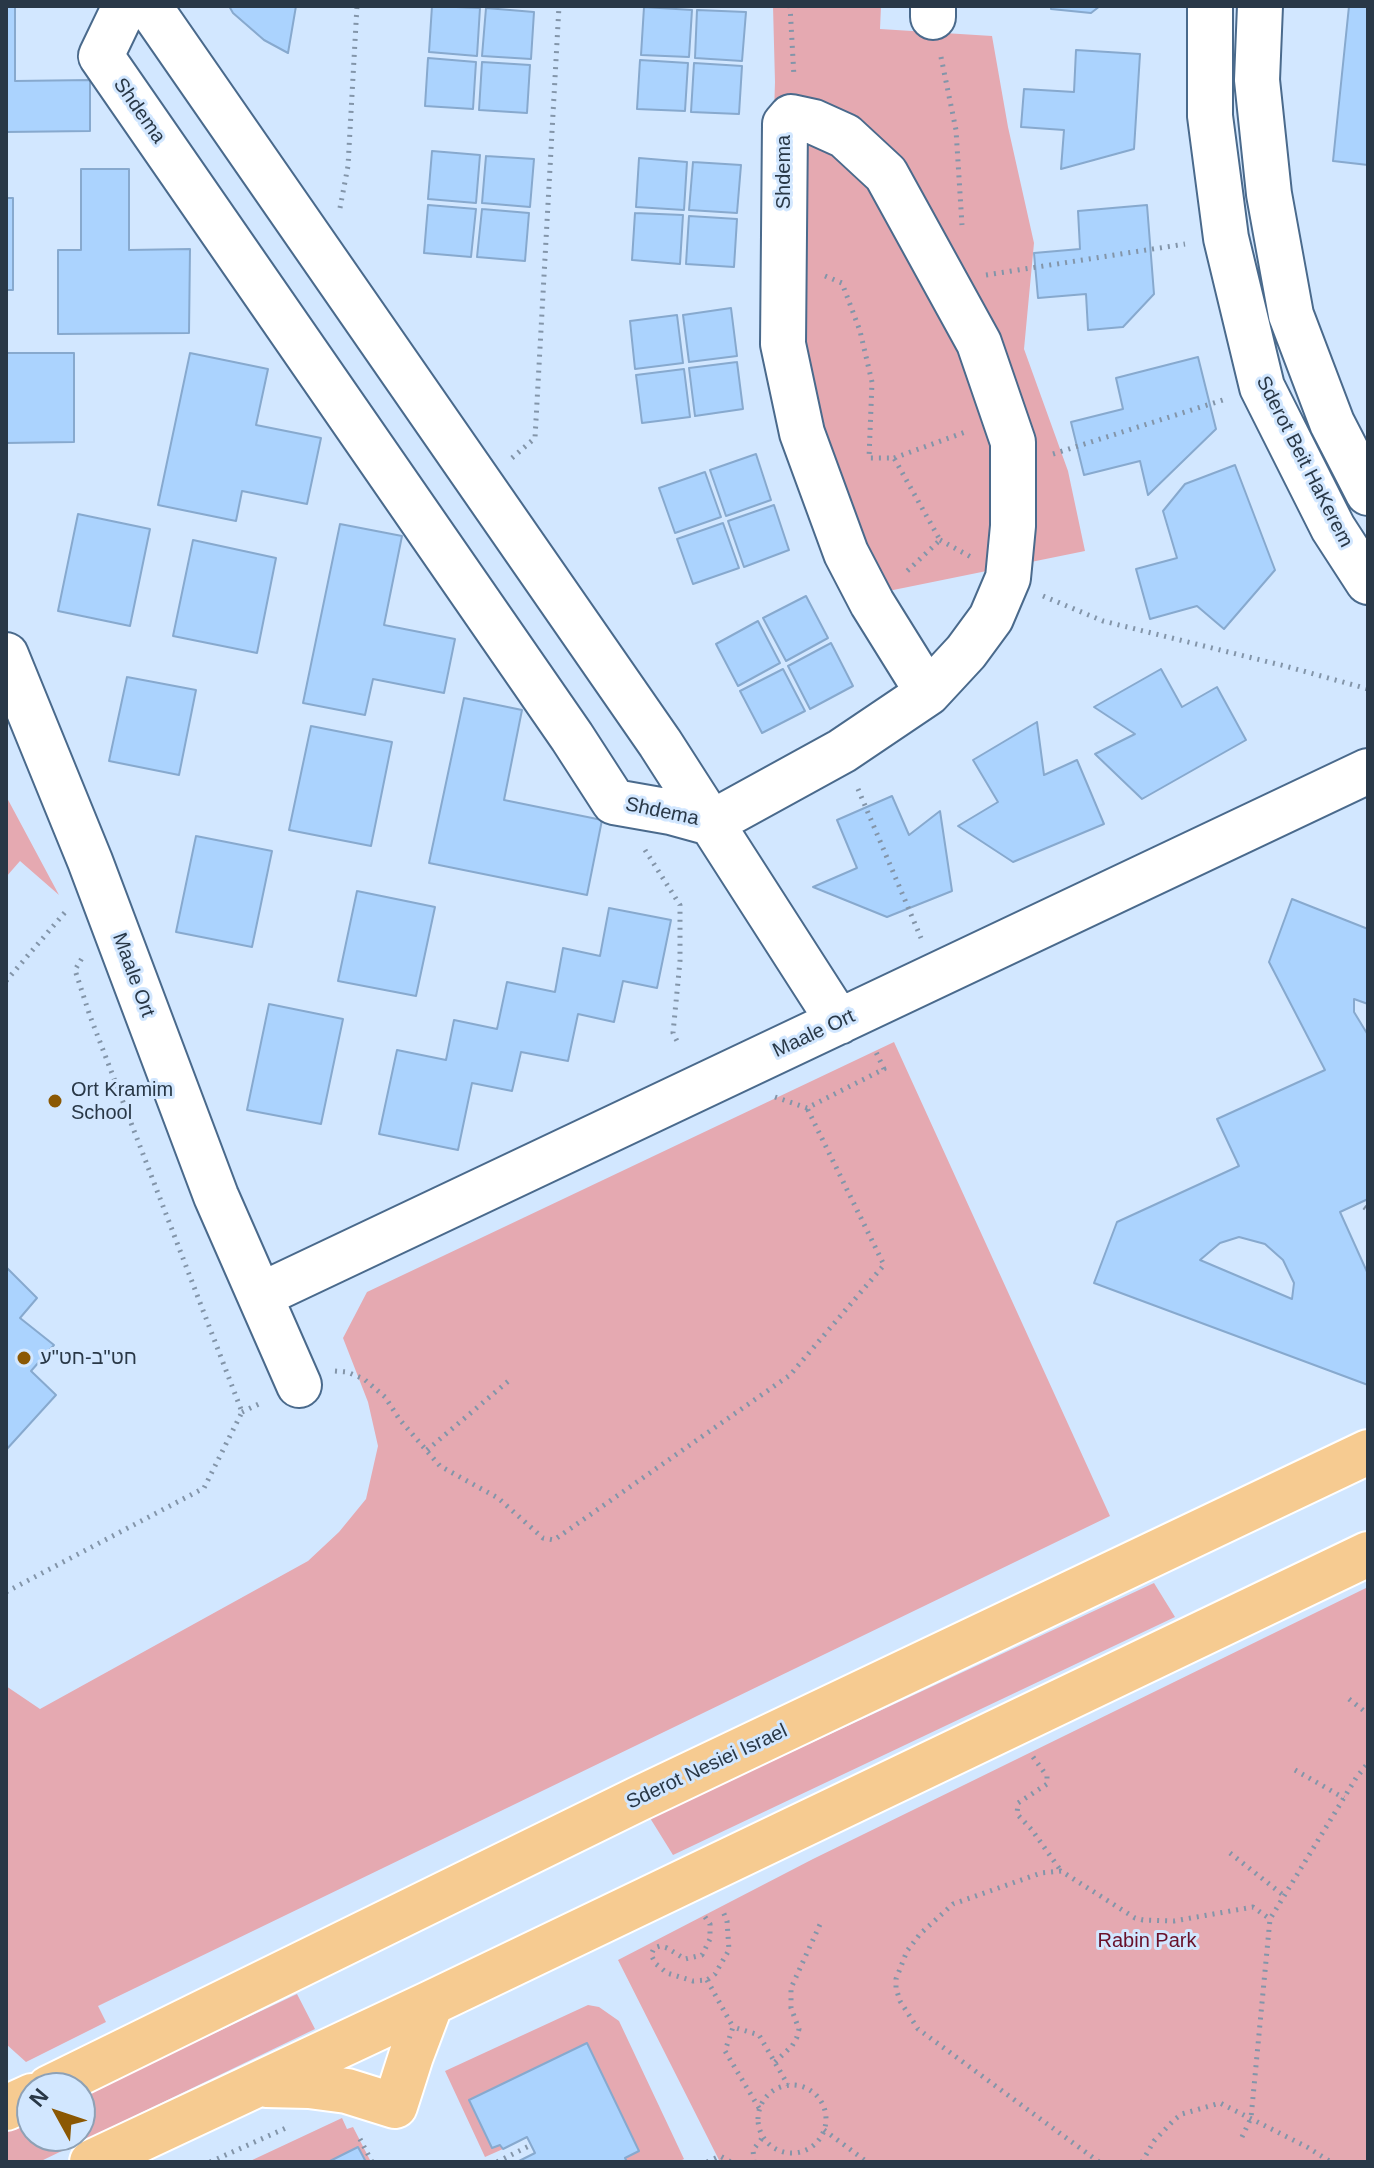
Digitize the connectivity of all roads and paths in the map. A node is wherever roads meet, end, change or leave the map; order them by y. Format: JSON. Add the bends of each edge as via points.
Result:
{"nodes":[{"id":1,"x":125,"y":6,"type":"edge"},
{"id":2,"x":149,"y":6,"type":"edge"},
{"id":3,"x":357,"y":6,"type":"edge"},
{"id":4,"x":559,"y":6,"type":"edge"},
{"id":5,"x":790,"y":6,"type":"edge"},
{"id":6,"x":1210,"y":6,"type":"edge"},
{"id":7,"x":1260,"y":6,"type":"edge"},
{"id":8,"x":933,"y":11,"type":"edge"},
{"id":9,"x":791,"y":117,"type":"junction"},
{"id":10,"x":340,"y":209,"type":"dead end"},
{"id":11,"x":963,"y":234,"type":"dead end"},
{"id":12,"x":1226,"y":238,"type":"junction"},
{"id":13,"x":784,"y":260,"type":"junction"},
{"id":14,"x":981,"y":276,"type":"dead end"},
{"id":15,"x":1262,"y":387,"type":"junction"},
{"id":16,"x":1004,"y":418,"type":"junction"},
{"id":17,"x":894,"y":458,"type":"junction"},
{"id":18,"x":1013,"y":467,"type":"junction"},
{"id":19,"x":480,"y":484,"type":"junction"},
{"id":20,"x":1368,"y":493,"type":"edge"},
{"id":21,"x":1008,"y":578,"type":"junction"},
{"id":22,"x":1368,"y":582,"type":"edge"},
{"id":23,"x":872,"y":603,"type":"junction"},
{"id":24,"x":6,"y":655,"type":"edge"},
{"id":25,"x":1368,"y":689,"type":"edge"},
{"id":26,"x":928,"y":693,"type":"junction"},
{"id":27,"x":842,"y":751,"type":"junction"},
{"id":28,"x":1368,"y":771,"type":"edge"},
{"id":29,"x":614,"y":802,"type":"junction"},
{"id":30,"x":711,"y":823,"type":"junction"},
{"id":31,"x":77,"y":919,"type":"dead end"},
{"id":32,"x":921,"y":939,"type":"dead end"},
{"id":33,"x":90,"y":946,"type":"dead end"},
{"id":34,"x":6,"y":981,"type":"edge"},
{"id":35,"x":855,"y":1031,"type":"junction"},
{"id":36,"x":679,"y":1045,"type":"dead end"},
{"id":37,"x":767,"y":1094,"type":"dead end"},
{"id":38,"x":807,"y":1108,"type":"junction"},
{"id":39,"x":261,"y":1295,"type":"junction"},
{"id":40,"x":512,"y":1378,"type":"dead end"},
{"id":41,"x":300,"y":1384,"type":"junction"},
{"id":42,"x":242,"y":1412,"type":"junction"},
{"id":43,"x":427,"y":1450,"type":"junction"},
{"id":44,"x":1368,"y":1452,"type":"edge"},
{"id":45,"x":1368,"y":1554,"type":"edge"},
{"id":46,"x":6,"y":1592,"type":"edge"},
{"id":47,"x":1349,"y":1699,"type":"dead end"},
{"id":48,"x":1368,"y":1714,"type":"edge"},
{"id":49,"x":1027,"y":1751,"type":"dead end"},
{"id":50,"x":1368,"y":1763,"type":"edge"},
{"id":51,"x":1295,"y":1770,"type":"dead end"},
{"id":52,"x":1344,"y":1798,"type":"junction"},
{"id":53,"x":1230,"y":1853,"type":"dead end"},
{"id":54,"x":1061,"y":1871,"type":"junction"},
{"id":55,"x":1283,"y":1895,"type":"junction"},
{"id":56,"x":698,"y":1906,"type":"dead end"},
{"id":57,"x":720,"y":1906,"type":"dead end"},
{"id":58,"x":1270,"y":1919,"type":"junction"},
{"id":59,"x":822,"y":1920,"type":"dead end"},
{"id":60,"x":707,"y":1980,"type":"junction"},
{"id":61,"x":431,"y":2003,"type":"junction"},
{"id":62,"x":733,"y":2027,"type":"junction"},
{"id":63,"x":775,"y":2062,"type":"junction"},
{"id":64,"x":82,"y":2072,"type":"edge"},
{"id":65,"x":256,"y":2085,"type":"junction"},
{"id":66,"x":788,"y":2085,"type":"junction"},
{"id":67,"x":759,"y":2108,"type":"junction"},
{"id":68,"x":1251,"y":2118,"type":"junction"},
{"id":69,"x":294,"y":2124,"type":"dead end"},
{"id":70,"x":824,"y":2130,"type":"junction"},
{"id":71,"x":763,"y":2137,"type":"junction"},
{"id":72,"x":1242,"y":2137,"type":"dead end"},
{"id":73,"x":531,"y":2145,"type":"dead end"},
{"id":74,"x":789,"y":2153,"type":"junction"},
{"id":75,"x":92,"y":2162,"type":"edge"},
{"id":76,"x":210,"y":2162,"type":"edge"},
{"id":77,"x":497,"y":2162,"type":"edge"},
{"id":78,"x":707,"y":2162,"type":"edge"},
{"id":79,"x":731,"y":2162,"type":"edge"},
{"id":80,"x":754,"y":2162,"type":"edge"},
{"id":81,"x":799,"y":2162,"type":"edge"},
{"id":82,"x":867,"y":2162,"type":"edge"},
{"id":83,"x":1099,"y":2162,"type":"edge"},
{"id":84,"x":1142,"y":2162,"type":"edge"},
{"id":85,"x":1331,"y":2162,"type":"edge"}],
"edges":[{"from":1,"to":29,"type":"street","name":"Shdema","via":[[101,56]]},
{"from":2,"to":19,"type":"street","name":"Shdema"},
{"from":3,"to":10,"type":"path","via":[[348,166]]},
{"from":4,"to":19,"type":"path","via":[[535,438]]},
{"from":5,"to":9,"type":"path","via":[[795,97]]},
{"from":6,"to":12,"type":"street","name":"Sderot Beit HaKerem","via":[[1210,116]]},
{"from":7,"to":20,"type":"street","via":[[1257,80],[1269,194],[1291,315],[1332,423]]},
{"from":8,"to":11,"type":"path","via":[[956,130]]},
{"from":9,"to":13,"type":"street","name":"Shdema","via":[[785,124]]},
{"from":9,"to":16,"type":"street","name":"Shdema","via":[[845,136],[886,174],[979,343]]},
{"from":12,"to":14,"type":"path"},
{"from":12,"to":15,"type":"street","name":"Sderot Beit HaKerem"},
{"from":13,"to":17,"type":"path","via":[[842,283],[872,382],[869,458]]},
{"from":13,"to":23,"type":"street","name":"Shdema","via":[[783,344],[802,433],[846,553]]},
{"from":15,"to":18,"type":"path"},
{"from":15,"to":22,"type":"street","name":"Sderot Beit HaKerem","via":[[1333,528]]},
{"from":16,"to":17,"type":"path"},
{"from":16,"to":18,"type":"street","name":"Shdema","via":[[1013,442]]},
{"from":17,"to":23,"type":"path","via":[[940,540]]},
{"from":18,"to":21,"type":"street","name":"Shdema"},
{"from":19,"to":30,"type":"street","name":"Shdema"},
{"from":21,"to":25,"type":"path","via":[[1103,621]]},
{"from":21,"to":26,"type":"street","name":"Shdema","via":[[991,618]]},
{"from":23,"to":26,"type":"street","name":"Shdema"},
{"from":24,"to":39,"type":"street","name":"Maale Ort","via":[[216,1196]]},
{"from":26,"to":27,"type":"street","name":"Shdema"},
{"from":27,"to":30,"type":"street","name":"Shdema"},
{"from":27,"to":32,"type":"path"},
{"from":28,"to":35,"type":"street","name":"Maale Ort"},
{"from":29,"to":30,"type":"street","name":"Shdema"},
{"from":29,"to":36,"type":"path","via":[[680,905],[673,1033]]},
{"from":30,"to":35,"type":"street","name":"Shdema"},
{"from":31,"to":34,"type":"path","via":[[71,905]]},
{"from":33,"to":42,"type":"path","via":[[75,970]]},
{"from":35,"to":38,"type":"path","via":[[884,1069]]},
{"from":35,"to":39,"type":"street","name":"Maale Ort"},
{"from":37,"to":38,"type":"path"},
{"from":38,"to":43,"type":"path","via":[[884,1265],[790,1375],[554,1540],[543,1538],[498,1498],[440,1466]]},
{"from":39,"to":41,"type":"street","name":"Maale Ort"},
{"from":40,"to":43,"type":"path"},
{"from":41,"to":42,"type":"path"},
{"from":41,"to":43,"type":"path","via":[[347,1372],[364,1379]]},
{"from":42,"to":46,"type":"path","via":[[204,1488]]},
{"from":44,"to":64,"type":"main road","name":"Sderot Nesiei Israel","via":[[638,1799]]},
{"from":45,"to":61,"type":"main road"},
{"from":47,"to":48,"type":"path"},
{"from":49,"to":54,"type":"path","via":[[1048,1780],[1018,1803],[1017,1814]]},
{"from":50,"to":52,"type":"path"},
{"from":51,"to":52,"type":"path"},
{"from":52,"to":55,"type":"path"},
{"from":53,"to":55,"type":"path"},
{"from":54,"to":58,"type":"path","via":[[1143,1920],[1174,1921],[1253,1907]]},
{"from":54,"to":83,"type":"path","via":[[1041,1873],[945,1908],[907,1951],[896,1979],[900,2001],[923,2034]]},
{"from":55,"to":58,"type":"path"},
{"from":56,"to":60,"type":"path","via":[[710,1924],[702,1955],[685,1959],[660,1946],[651,1955],[667,1973]]},
{"from":57,"to":60,"type":"path","via":[[729,1950]]},
{"from":58,"to":68,"type":"path"},
{"from":59,"to":63,"type":"path","via":[[791,1988],[797,2037]]},
{"from":60,"to":62,"type":"path"},
{"from":61,"to":65,"type":"main road"},
{"from":61,"to":65,"type":"main road","via":[[395,2106],[347,2091]]},
{"from":62,"to":63,"type":"path","via":[[759,2035]]},
{"from":62,"to":67,"type":"path","via":[[725,2051]]},
{"from":63,"to":66,"type":"path"},
{"from":65,"to":75,"type":"main road"},
{"from":66,"to":67,"type":"path","via":[[772,2090]]},
{"from":66,"to":70,"type":"path","via":[[805,2087],[822,2101]]},
{"from":67,"to":71,"type":"path"},
{"from":68,"to":72,"type":"path"},
{"from":68,"to":84,"type":"path","via":[[1220,2103],[1182,2114],[1163,2129]]},
{"from":68,"to":85,"type":"path"},
{"from":69,"to":76,"type":"path"},
{"from":70,"to":74,"type":"path","via":[[806,2151]]},
{"from":70,"to":82,"type":"path"},
{"from":71,"to":74,"type":"path","via":[[773,2148]]},
{"from":71,"to":80,"type":"path","via":[[753,2150]]},
{"from":73,"to":77,"type":"path"},
{"from":74,"to":81,"type":"path"},
{"from":78,"to":79,"type":"path","via":[[720,2156]]}]}
